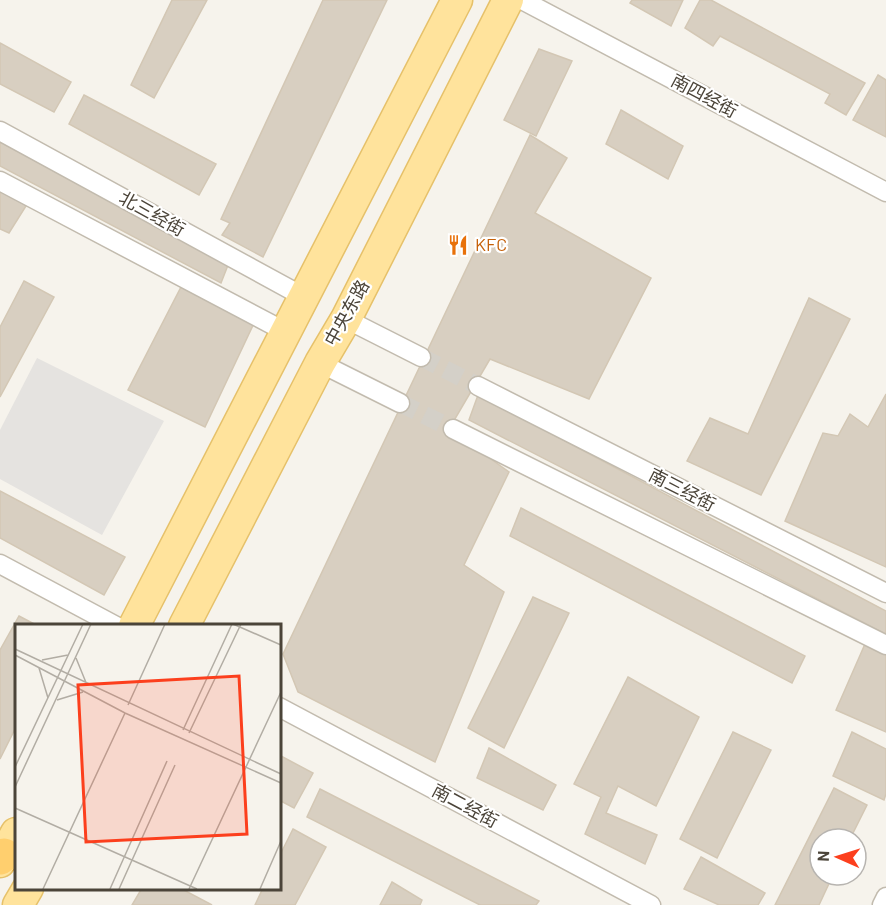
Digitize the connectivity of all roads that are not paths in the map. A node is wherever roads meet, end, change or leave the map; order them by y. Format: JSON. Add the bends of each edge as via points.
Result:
{"nodes":[{"id":1,"x":457,"y":0,"type":"edge"},
{"id":2,"x":508,"y":0,"type":"edge"},
{"id":3,"x":522,"y":0,"type":"edge"},
{"id":4,"x":0,"y":131,"type":"edge"},
{"id":5,"x":0,"y":181,"type":"edge"},
{"id":6,"x":886,"y":192,"type":"edge"},
{"id":7,"x":304,"y":297,"type":"junction"},
{"id":8,"x":346,"y":319,"type":"junction"},
{"id":9,"x":286,"y":332,"type":"junction"},
{"id":10,"x":421,"y":357,"type":"tunnel mouth"},
{"id":11,"x":320,"y":363,"type":"junction"},
{"id":12,"x":478,"y":386,"type":"tunnel mouth"},
{"id":13,"x":400,"y":403,"type":"tunnel mouth"},
{"id":14,"x":453,"y":429,"type":"tunnel mouth"},
{"id":15,"x":0,"y":564,"type":"edge"},
{"id":16,"x":886,"y":593,"type":"edge"},
{"id":17,"x":112,"y":624,"type":"edge"},
{"id":18,"x":135,"y":624,"type":"edge"},
{"id":19,"x":185,"y":624,"type":"edge"},
{"id":20,"x":886,"y":645,"type":"edge"},
{"id":21,"x":280,"y":708,"type":"edge"},
{"id":22,"x":27,"y":890,"type":"edge"},
{"id":23,"x":886,"y":897,"type":"edge"},
{"id":24,"x":18,"y":905,"type":"edge"},
{"id":25,"x":651,"y":905,"type":"edge"},
{"id":26,"x":882,"y":905,"type":"edge"}],
"edges":[{"from":1,"to":7,"type":"main road"},
{"from":2,"to":8,"type":"main road","name":"中央东路"},
{"from":3,"to":6,"type":"street","name":"南四经街"},
{"from":4,"to":7,"type":"street","name":"北三经街"},
{"from":5,"to":9,"type":"street"},
{"from":7,"to":9,"type":"main road"},
{"from":8,"to":10,"type":"street"},
{"from":8,"to":11,"type":"main road","name":"中央东路"},
{"from":9,"to":18,"type":"main road"},
{"from":11,"to":13,"type":"street"},
{"from":11,"to":19,"type":"main road","name":"中央东路"},
{"from":12,"to":16,"type":"street","name":"南三经街"},
{"from":14,"to":20,"type":"street"},
{"from":15,"to":17,"type":"street"},
{"from":21,"to":25,"type":"street","name":"南二经街"},
{"from":22,"to":24,"type":"main road"},
{"from":23,"to":26,"type":"street"}]}
